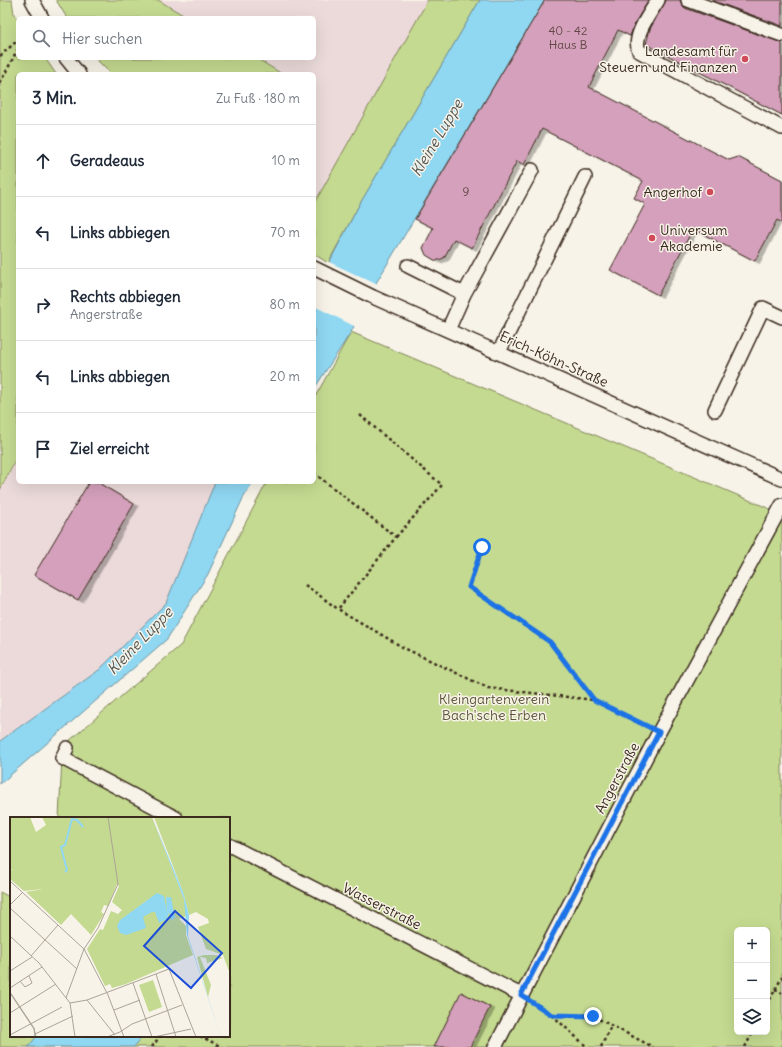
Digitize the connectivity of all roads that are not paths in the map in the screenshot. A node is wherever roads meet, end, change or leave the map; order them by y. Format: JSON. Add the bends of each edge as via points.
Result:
{"nodes":[{"id":1,"x":32,"y":0,"type":"edge"},
{"id":2,"x":658,"y":0,"type":"edge"},
{"id":3,"x":688,"y":0,"type":"edge"},
{"id":4,"x":41,"y":16,"type":"edge"},
{"id":5,"x":782,"y":35,"type":"edge"},
{"id":6,"x":68,"y":60,"type":"edge"},
{"id":7,"x":77,"y":72,"type":"edge"},
{"id":8,"x":782,"y":128,"type":"edge"},
{"id":9,"x":532,"y":170,"type":"dead end"},
{"id":10,"x":585,"y":177,"type":"dead end"},
{"id":11,"x":408,"y":266,"type":"dead end"},
{"id":12,"x":317,"y":270,"type":"edge"},
{"id":13,"x":464,"y":294,"type":"junction"},
{"id":14,"x":782,"y":317,"type":"edge"},
{"id":15,"x":448,"y":330,"type":"junction"},
{"id":16,"x":499,"y":352,"type":"junction"},
{"id":17,"x":715,"y":410,"type":"dead end"},
{"id":18,"x":782,"y":479,"type":"edge"},
{"id":19,"x":782,"y":505,"type":"edge"},
{"id":20,"x":67,"y":748,"type":"dead end"},
{"id":21,"x":174,"y":817,"type":"edge"},
{"id":22,"x":230,"y":846,"type":"edge"},
{"id":23,"x":521,"y":995,"type":"junction"},
{"id":24,"x":495,"y":1047,"type":"edge"}],
"edges":[{"from":1,"to":4,"type":"lane"},
{"from":2,"to":8,"type":"lane","via":[[639,34],[636,45],[639,51]]},
{"from":3,"to":5,"type":"lane"},
{"from":6,"to":7,"type":"lane"},
{"from":9,"to":13,"type":"lane"},
{"from":10,"to":16,"type":"lane"},
{"from":11,"to":13,"type":"lane"},
{"from":12,"to":15,"type":"lane","name":"Erich-Köhn-Straße"},
{"from":13,"to":15,"type":"lane"},
{"from":14,"to":17,"type":"lane","via":[[763,308]]},
{"from":15,"to":16,"type":"lane","name":"Erich-Köhn-Straße"},
{"from":16,"to":18,"type":"lane","name":"Erich-Köhn-Straße"},
{"from":19,"to":23,"type":"lane","name":"Angerstraße"},
{"from":20,"to":21,"type":"lane","via":[[62,758]]},
{"from":22,"to":23,"type":"lane","name":"Wasserstraße"},
{"from":23,"to":24,"type":"lane","name":"Angerstraße"}]}
